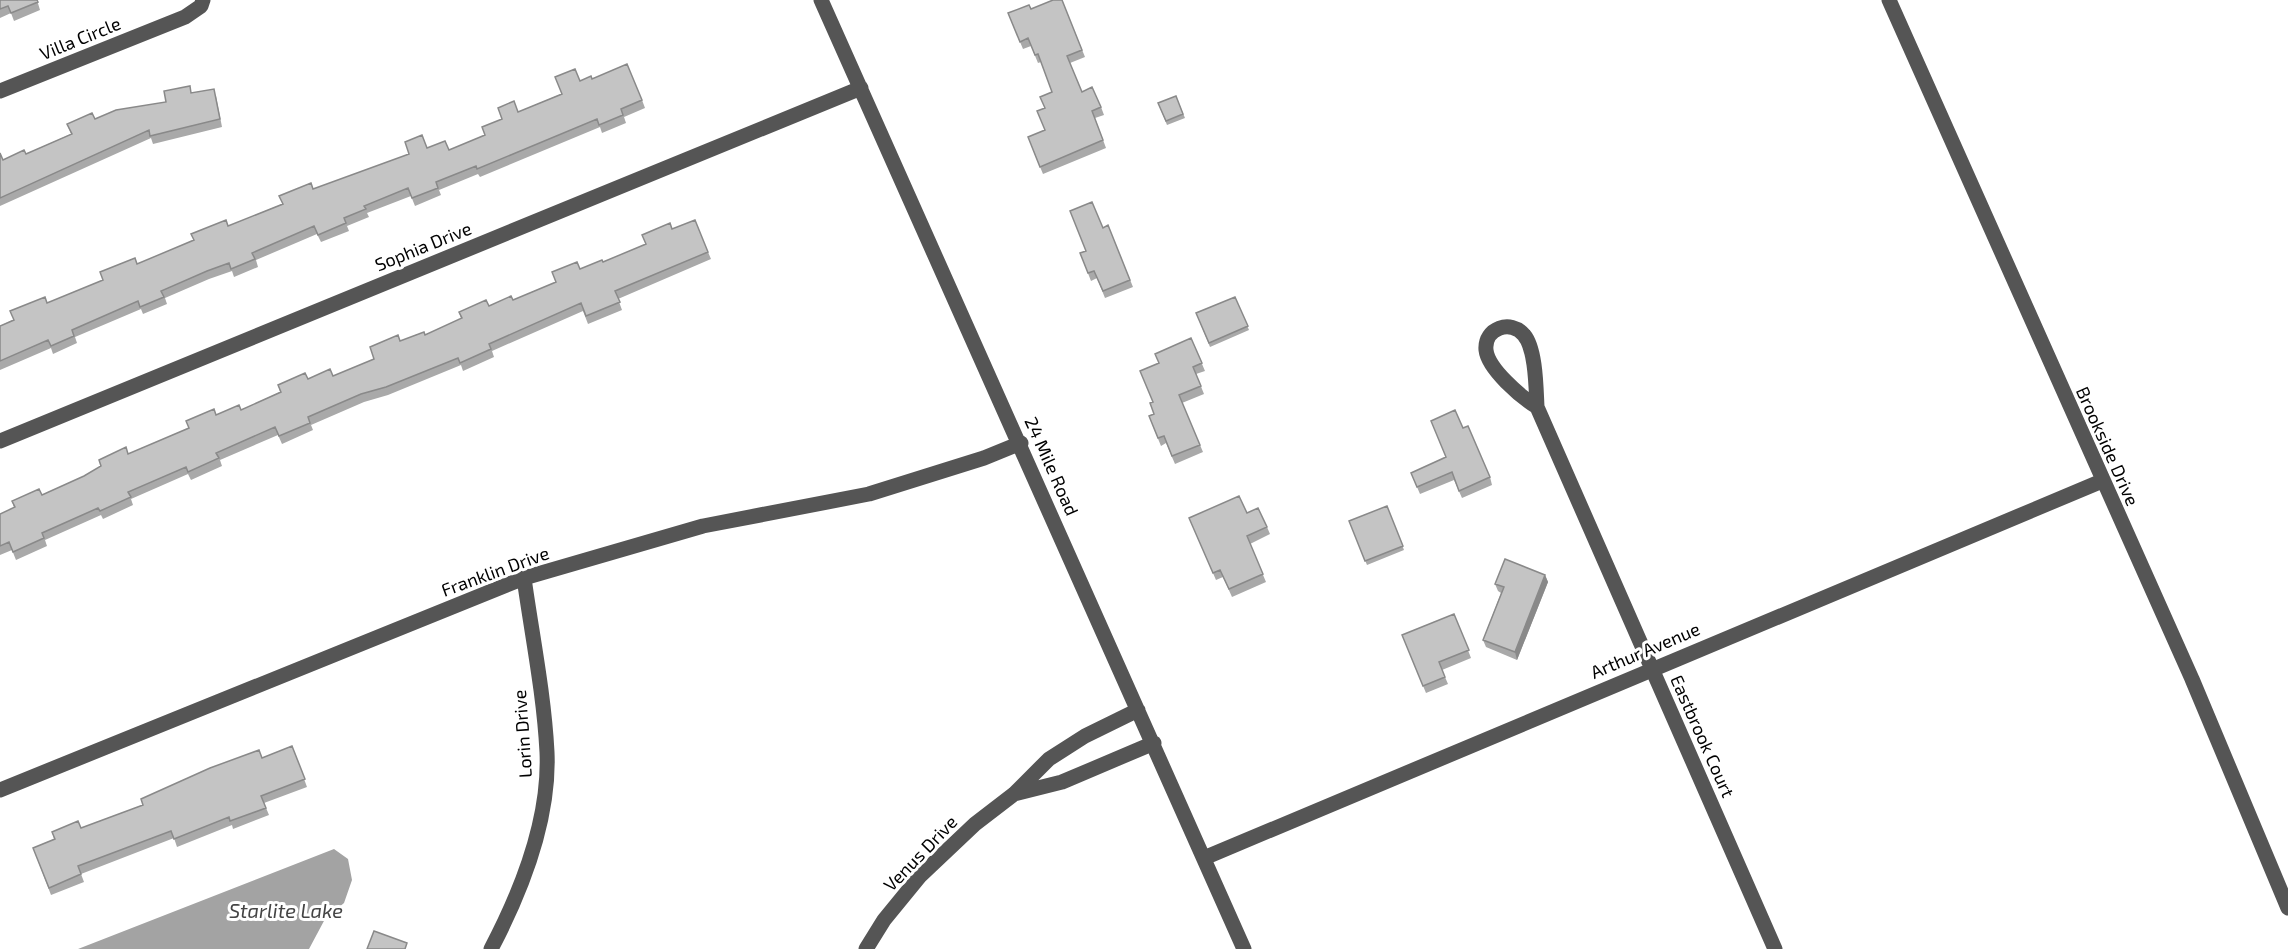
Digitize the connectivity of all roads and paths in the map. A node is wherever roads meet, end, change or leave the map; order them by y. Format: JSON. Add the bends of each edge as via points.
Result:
{"nodes":[{"id":1,"x":203,"y":0,"type":"edge"},
{"id":2,"x":821,"y":0,"type":"edge"},
{"id":3,"x":1889,"y":0,"type":"edge"},
{"id":4,"x":861,"y":88,"type":"junction"},
{"id":5,"x":0,"y":91,"type":"edge"},
{"id":6,"x":1537,"y":407,"type":"junction"},
{"id":7,"x":0,"y":441,"type":"edge"},
{"id":8,"x":1021,"y":442,"type":"junction"},
{"id":9,"x":2102,"y":481,"type":"junction"},
{"id":10,"x":524,"y":578,"type":"junction"},
{"id":11,"x":1651,"y":668,"type":"junction"},
{"id":12,"x":1138,"y":710,"type":"junction"},
{"id":13,"x":1154,"y":743,"type":"junction"},
{"id":14,"x":0,"y":790,"type":"edge"},
{"id":15,"x":1014,"y":794,"type":"junction"},
{"id":16,"x":1204,"y":858,"type":"junction"},
{"id":17,"x":2288,"y":908,"type":"edge"},
{"id":18,"x":491,"y":949,"type":"edge"},
{"id":19,"x":866,"y":949,"type":"edge"},
{"id":20,"x":1244,"y":949,"type":"edge"},
{"id":21,"x":1775,"y":949,"type":"edge"}],
"edges":[{"from":1,"to":5,"type":"street","name":"Villa Circle","via":[[185,17]]},
{"from":2,"to":4,"type":"street","name":"24 Mile Road"},
{"from":3,"to":9,"type":"street","name":"Brookside Drive"},
{"from":4,"to":7,"type":"street","name":"Sophia Drive"},
{"from":4,"to":8,"type":"street","name":"24 Mile Road"},
{"from":6,"to":6,"type":"street","name":"Eastbrook Court","via":[[1530,345],[1515,328],[1498,328],[1489,336],[1489,360],[1523,398]]},
{"from":6,"to":11,"type":"street","name":"Eastbrook Court"},
{"from":8,"to":10,"type":"street","name":"Franklin Drive","via":[[984,458],[869,494],[703,526]]},
{"from":8,"to":12,"type":"street","name":"24 Mile Road"},
{"from":9,"to":11,"type":"street","name":"Arthur Avenue"},
{"from":9,"to":17,"type":"street","name":"Brookside Drive","via":[[2192,680]]},
{"from":10,"to":14,"type":"street","name":"Franklin Drive"},
{"from":10,"to":18,"type":"street","name":"Lorin Drive","via":[[547,752],[546,788],[524,877]]},
{"from":11,"to":16,"type":"street","name":"Arthur Avenue"},
{"from":11,"to":21,"type":"street","name":"Eastbrook Court"},
{"from":12,"to":13,"type":"street","name":"24 Mile Road"},
{"from":12,"to":15,"type":"street","name":"Venus Drive","via":[[1093,731],[1049,759]]},
{"from":13,"to":15,"type":"street","name":"Venus Drive","via":[[1062,782]]},
{"from":13,"to":16,"type":"street","name":"24 Mile Road"},
{"from":15,"to":19,"type":"street","name":"Venus Drive","via":[[975,824],[920,876]]},
{"from":16,"to":20,"type":"street","name":"24 Mile Road"}]}
